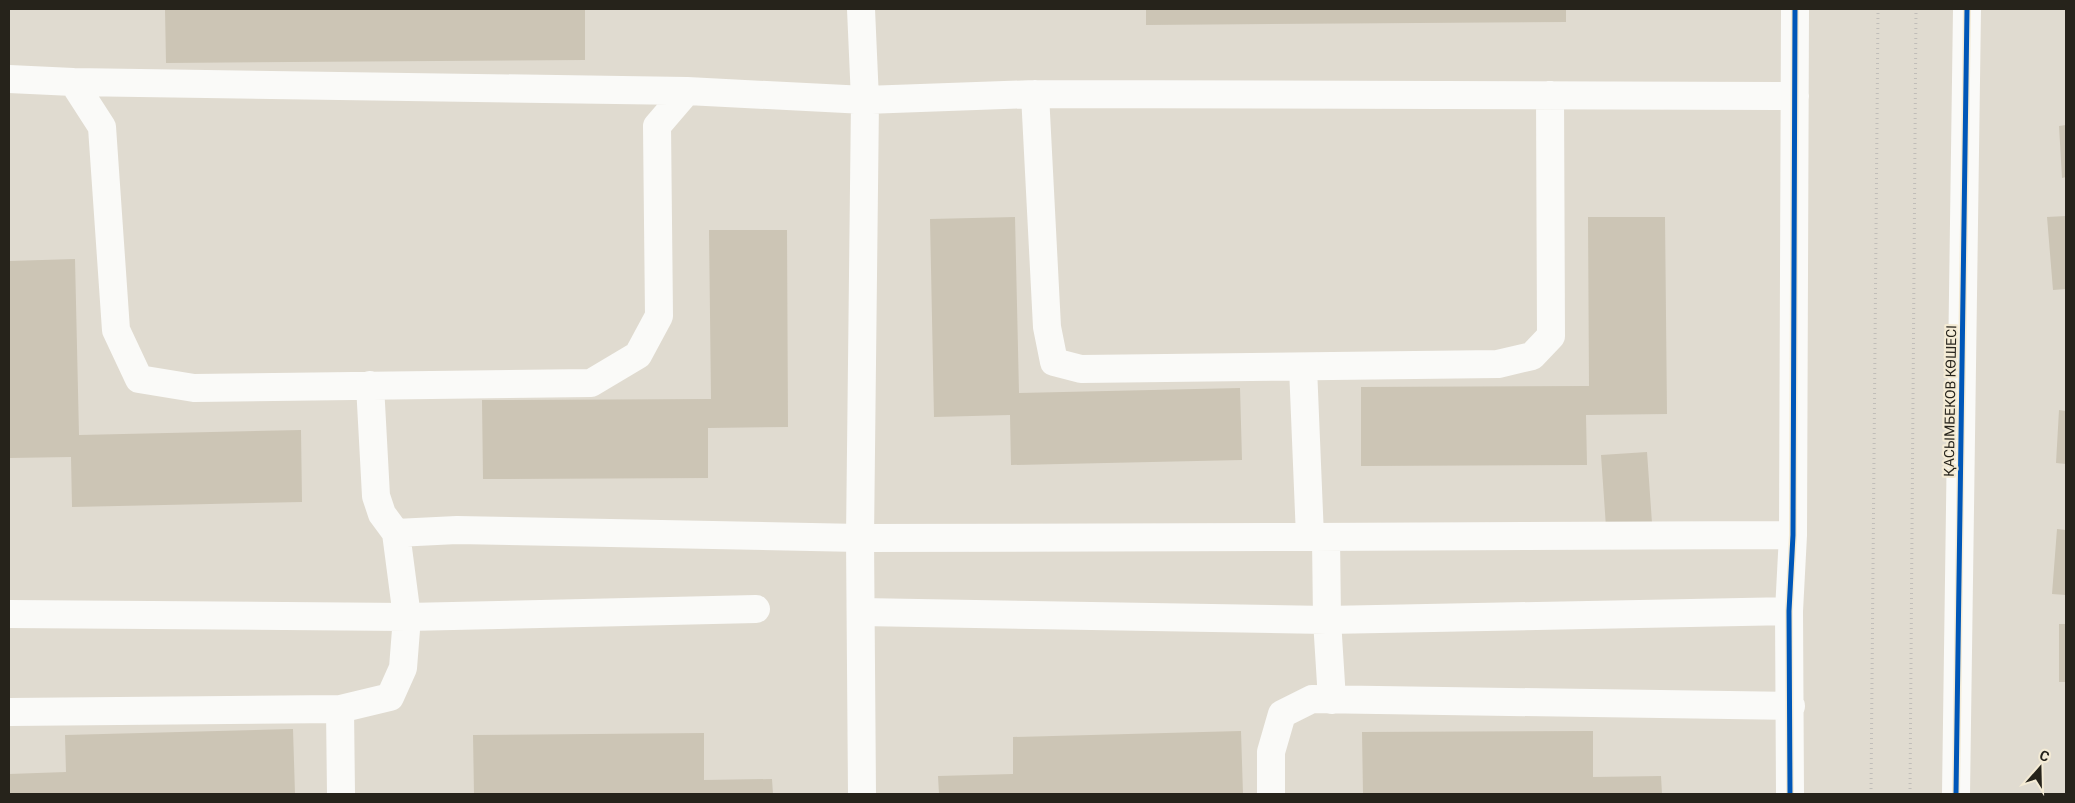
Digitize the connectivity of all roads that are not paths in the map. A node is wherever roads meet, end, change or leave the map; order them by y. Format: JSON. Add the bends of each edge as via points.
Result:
{"nodes":[{"id":1,"x":861,"y":9,"type":"edge"},
{"id":2,"x":1795,"y":9,"type":"edge"},
{"id":3,"x":1966,"y":9,"type":"edge"},
{"id":4,"x":9,"y":79,"type":"edge"},
{"id":5,"x":74,"y":82,"type":"junction"},
{"id":6,"x":687,"y":91,"type":"junction"},
{"id":7,"x":1035,"y":94,"type":"junction"},
{"id":8,"x":1550,"y":95,"type":"junction"},
{"id":9,"x":1795,"y":96,"type":"junction"},
{"id":10,"x":865,"y":100,"type":"junction"},
{"id":11,"x":1303,"y":367,"type":"junction"},
{"id":12,"x":370,"y":385,"type":"junction"},
{"id":13,"x":396,"y":533,"type":"junction"},
{"id":14,"x":1793,"y":535,"type":"junction"},
{"id":15,"x":1318,"y":537,"type":"junction"},
{"id":16,"x":860,"y":538,"type":"junction"},
{"id":17,"x":756,"y":609,"type":"dead end"},
{"id":18,"x":1789,"y":611,"type":"junction"},
{"id":19,"x":861,"y":612,"type":"junction"},
{"id":20,"x":9,"y":614,"type":"edge"},
{"id":21,"x":407,"y":617,"type":"junction"},
{"id":22,"x":1327,"y":620,"type":"junction"},
{"id":23,"x":1332,"y":700,"type":"junction"},
{"id":24,"x":1791,"y":706,"type":"junction"},
{"id":25,"x":340,"y":709,"type":"junction"},
{"id":26,"x":9,"y":712,"type":"edge"},
{"id":27,"x":341,"y":794,"type":"edge"},
{"id":28,"x":862,"y":794,"type":"edge"},
{"id":29,"x":1271,"y":794,"type":"edge"},
{"id":30,"x":1790,"y":794,"type":"edge"},
{"id":31,"x":1956,"y":794,"type":"edge"}],
"edges":[{"from":1,"to":10,"type":"street"},
{"from":2,"to":9,"type":"street"},
{"from":3,"to":31,"type":"street","name":"ҚАСЫМБЕКОВ КӨШЕСІ"},
{"from":4,"to":5,"type":"street"},
{"from":5,"to":6,"type":"street"},
{"from":5,"to":12,"type":"street","via":[[102,127],[116,330],[140,379],[194,388]]},
{"from":6,"to":10,"type":"street"},
{"from":6,"to":12,"type":"street","via":[[657,126],[659,316],[638,355],[591,383]]},
{"from":7,"to":8,"type":"street"},
{"from":7,"to":10,"type":"street"},
{"from":7,"to":11,"type":"street","via":[[1047,328],[1054,362],[1081,369]]},
{"from":8,"to":9,"type":"street"},
{"from":8,"to":11,"type":"street","via":[[1551,336],[1532,356],[1498,364]]},
{"from":9,"to":14,"type":"street"},
{"from":10,"to":16,"type":"street"},
{"from":11,"to":15,"type":"street"},
{"from":12,"to":13,"type":"street","via":[[376,496],[382,514]]},
{"from":13,"to":16,"type":"street","via":[[457,530]]},
{"from":13,"to":21,"type":"street"},
{"from":14,"to":15,"type":"street"},
{"from":14,"to":18,"type":"street"},
{"from":15,"to":16,"type":"street"},
{"from":15,"to":22,"type":"street"},
{"from":16,"to":19,"type":"street"},
{"from":17,"to":21,"type":"street"},
{"from":18,"to":22,"type":"street"},
{"from":18,"to":24,"type":"street"},
{"from":19,"to":22,"type":"street"},
{"from":19,"to":28,"type":"street"},
{"from":20,"to":21,"type":"street"},
{"from":21,"to":25,"type":"street","via":[[403,668],[390,697]]},
{"from":22,"to":23,"type":"street"},
{"from":23,"to":24,"type":"street"},
{"from":23,"to":29,"type":"street","via":[[1312,700],[1282,714],[1271,752]]},
{"from":24,"to":30,"type":"street"},
{"from":25,"to":26,"type":"street"},
{"from":25,"to":27,"type":"street"}]}
